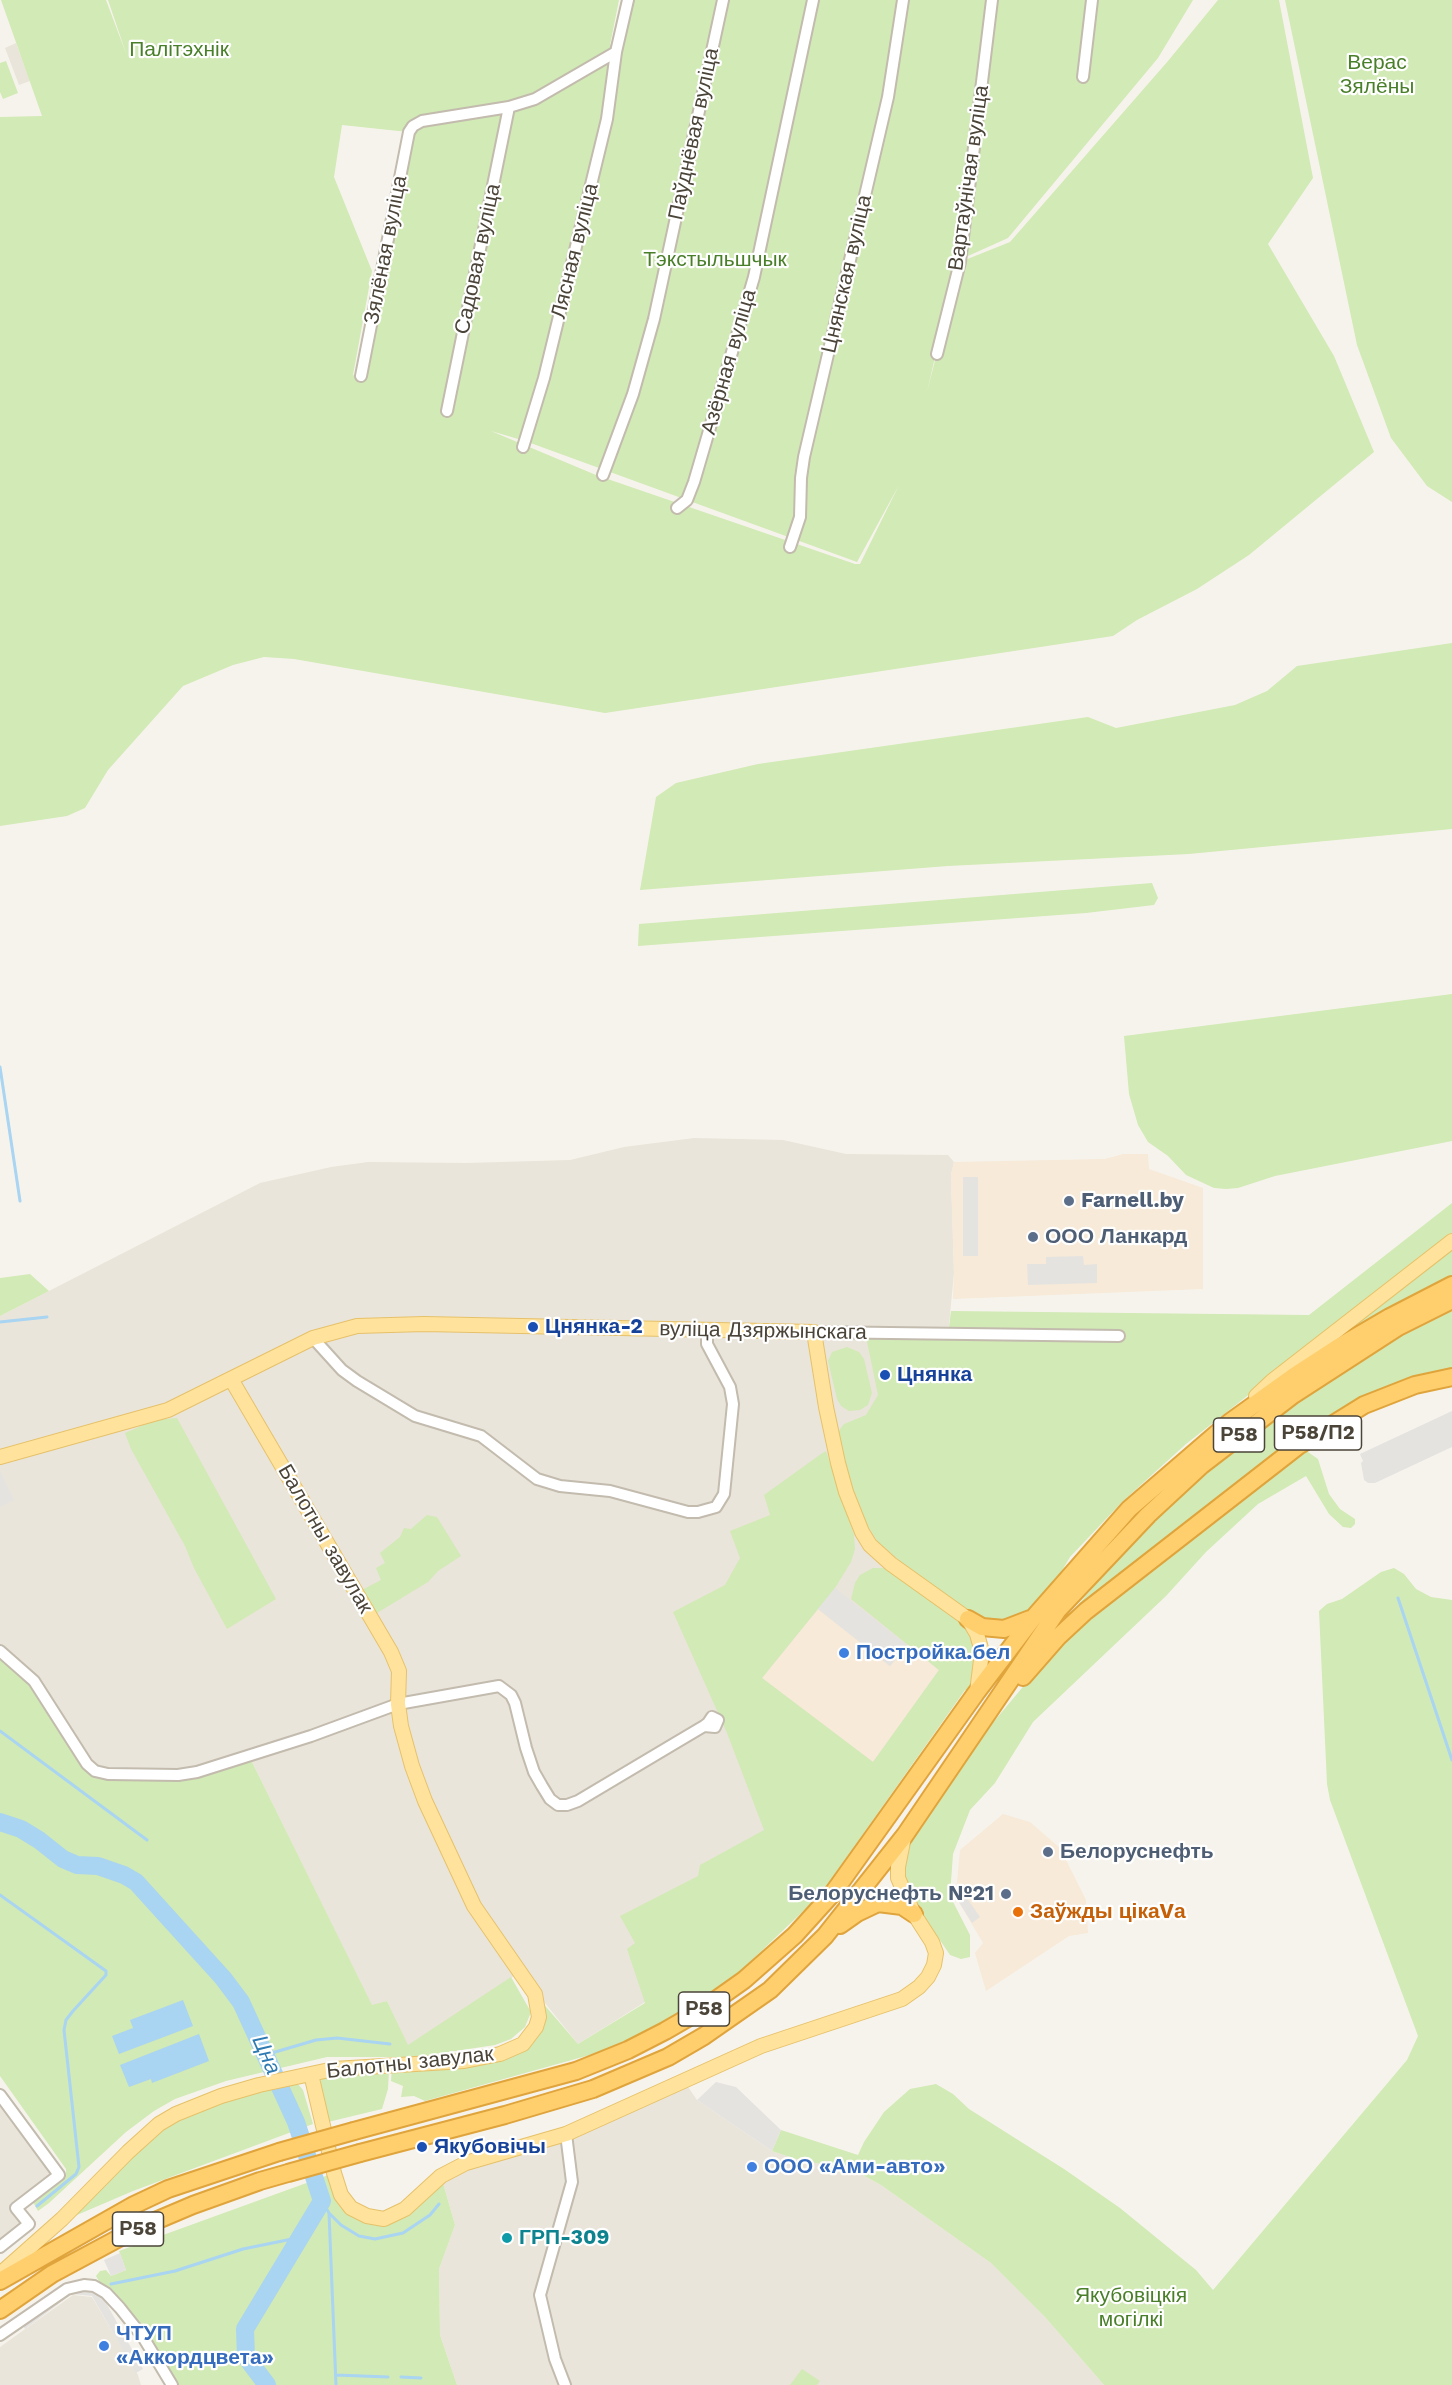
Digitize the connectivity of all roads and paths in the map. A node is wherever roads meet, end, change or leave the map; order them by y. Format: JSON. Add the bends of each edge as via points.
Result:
{"nodes":[{"id":1,"x":628,"y":0,"type":"edge"},
{"id":2,"x":723,"y":0,"type":"edge"},
{"id":3,"x":813,"y":0,"type":"edge"},
{"id":4,"x":903,"y":0,"type":"edge"},
{"id":5,"x":992,"y":0,"type":"edge"},
{"id":6,"x":1092,"y":0,"type":"edge"},
{"id":7,"x":616,"y":52,"type":"junction"},
{"id":8,"x":1083,"y":77,"type":"dead end"},
{"id":9,"x":509,"y":107,"type":"junction"},
{"id":10,"x":937,"y":354,"type":"dead end"},
{"id":11,"x":361,"y":376,"type":"dead end"},
{"id":12,"x":447,"y":411,"type":"dead end"},
{"id":13,"x":523,"y":447,"type":"dead end"},
{"id":14,"x":603,"y":475,"type":"dead end"},
{"id":15,"x":677,"y":508,"type":"dead end"},
{"id":16,"x":790,"y":547,"type":"dead end"},
{"id":17,"x":1452,"y":1241,"type":"edge"},
{"id":18,"x":1452,"y":1285,"type":"edge"},
{"id":19,"x":1452,"y":1300,"type":"edge"},
{"id":20,"x":707,"y":1329,"type":"junction"},
{"id":21,"x":814,"y":1332,"type":"junction"},
{"id":22,"x":1119,"y":1336,"type":"dead end"},
{"id":23,"x":313,"y":1338,"type":"junction"},
{"id":24,"x":1452,"y":1377,"type":"edge"},
{"id":25,"x":231,"y":1379,"type":"junction"},
{"id":26,"x":1230,"y":1422,"type":"junction"},
{"id":27,"x":0,"y":1457,"type":"edge"},
{"id":28,"x":1034,"y":1617,"type":"junction"},
{"id":29,"x":968,"y":1619,"type":"junction"},
{"id":30,"x":0,"y":1651,"type":"edge"},
{"id":31,"x":976,"y":1693,"type":"junction"},
{"id":32,"x":398,"y":1704,"type":"junction"},
{"id":33,"x":704,"y":1726,"type":"dead end"},
{"id":34,"x":949,"y":1769,"type":"junction"},
{"id":35,"x":905,"y":1835,"type":"junction"},
{"id":36,"x":914,"y":1914,"type":"junction"},
{"id":37,"x":825,"y":1936,"type":"junction"},
{"id":38,"x":311,"y":2074,"type":"junction"},
{"id":39,"x":0,"y":2095,"type":"edge"},
{"id":40,"x":566,"y":2134,"type":"junction"},
{"id":41,"x":0,"y":2247,"type":"edge"},
{"id":42,"x":0,"y":2274,"type":"edge"},
{"id":43,"x":0,"y":2281,"type":"edge"},
{"id":44,"x":0,"y":2310,"type":"edge"},
{"id":45,"x":0,"y":2335,"type":"edge"},
{"id":46,"x":172,"y":2385,"type":"edge"},
{"id":47,"x":565,"y":2385,"type":"edge"}],
"edges":[{"from":1,"to":7,"type":"street","name":"Лясная вуліца"},
{"from":2,"to":14,"type":"street","name":"Паўднёвая вуліца","via":[[654,319],[633,394]]},
{"from":3,"to":15,"type":"street","name":"Азёрная вуліца","via":[[754,277],[694,482],[687,500]]},
{"from":4,"to":16,"type":"street","name":"Цнянская вуліца","via":[[888,96],[804,457],[801,517]]},
{"from":5,"to":10,"type":"street","name":"Вартаўнічая вуліца","via":[[960,262]]},
{"from":6,"to":8,"type":"street"},
{"from":7,"to":9,"type":"street","via":[[535,99]]},
{"from":7,"to":13,"type":"street","name":"Лясная вуліца","via":[[605,129],[544,378]]},
{"from":9,"to":11,"type":"street","name":"Зялёная вуліца","via":[[422,121],[409,132]]},
{"from":9,"to":12,"type":"street","name":"Садовая вуліца"},
{"from":17,"to":26,"type":"main road","via":[[1272,1381]]},
{"from":18,"to":26,"type":"highway","number":"Р58","via":[[1337,1348]]},
{"from":19,"to":34,"type":"highway","number":"Р58","via":[[1398,1327],[1293,1395],[1202,1465],[1148,1515],[1058,1610]]},
{"from":20,"to":21,"type":"main road","name":"вуліца Дзяржынскага"},
{"from":20,"to":23,"type":"main road","name":"вуліца Дзяржынскага","via":[[379,1324]]},
{"from":20,"to":23,"type":"street","via":[[707,1344],[730,1387],[733,1404],[724,1494],[716,1507],[698,1512],[537,1479],[481,1436],[415,1416],[357,1381]]},
{"from":21,"to":22,"type":"street","name":"вуліца Дзяржынскага"},
{"from":21,"to":29,"type":"main road","via":[[838,1463],[862,1532],[891,1564]]},
{"from":23,"to":25,"type":"main road","name":"вуліца Дзяржынскага"},
{"from":24,"to":34,"type":"highway","number":"Р58/П2","via":[[1415,1385],[1364,1405],[1270,1467],[1058,1637]]},
{"from":25,"to":27,"type":"main road","name":"вуліца Дзяржынскага","via":[[168,1410]]},
{"from":25,"to":32,"type":"main road","name":"Балотны завулак","via":[[391,1652],[399,1671]]},
{"from":26,"to":28,"type":"highway","number":"Р58","via":[[1130,1509]]},
{"from":28,"to":29,"type":"highway","via":[[1004,1629],[982,1627]]},
{"from":28,"to":31,"type":"highway","number":"Р58"},
{"from":29,"to":31,"type":"main road","via":[[982,1652]]},
{"from":30,"to":32,"type":"street","via":[[34,1681],[87,1764],[108,1774],[197,1772]]},
{"from":31,"to":43,"type":"highway","number":"Р58","bridge":true,"via":[[833,1893],[795,1935],[744,1980],[703,2009],[628,2050],[576,2071],[279,2152],[168,2189]]},
{"from":32,"to":33,"type":"street","via":[[499,1686],[515,1703],[534,1772],[558,1805],[578,1801]]},
{"from":32,"to":38,"type":"main road","name":"Балотны завулак","via":[[412,1766],[433,1819],[474,1906],[535,1994],[539,2017],[523,2044],[500,2054],[464,2061],[348,2067]]},
{"from":34,"to":35,"type":"highway","number":"Р58"},
{"from":35,"to":36,"type":"main road","via":[[898,1878]]},
{"from":35,"to":37,"type":"highway","number":"Р58"},
{"from":36,"to":37,"type":"highway","via":[[902,1906],[878,1903]]},
{"from":36,"to":40,"type":"main road","via":[[936,1953],[928,1977],[902,1999],[761,2046]]},
{"from":37,"to":44,"type":"highway","number":"Р58","bridge":true,"via":[[770,1990],[668,2057],[593,2089],[260,2181],[204,2201],[134,2230],[52,2274]]},
{"from":38,"to":40,"type":"main road","via":[[341,2195],[351,2208],[367,2216],[384,2219],[405,2210],[441,2176],[466,2163]]},
{"from":38,"to":42,"type":"main road","name":"Балотны завулак","via":[[196,2105],[159,2124]]},
{"from":39,"to":41,"type":"street","via":[[59,2175],[16,2208],[29,2224]]},
{"from":40,"to":47,"type":"street","via":[[572,2182],[540,2295]]},
{"from":45,"to":46,"type":"street","via":[[67,2289],[94,2286],[106,2293],[143,2337]]}]}
